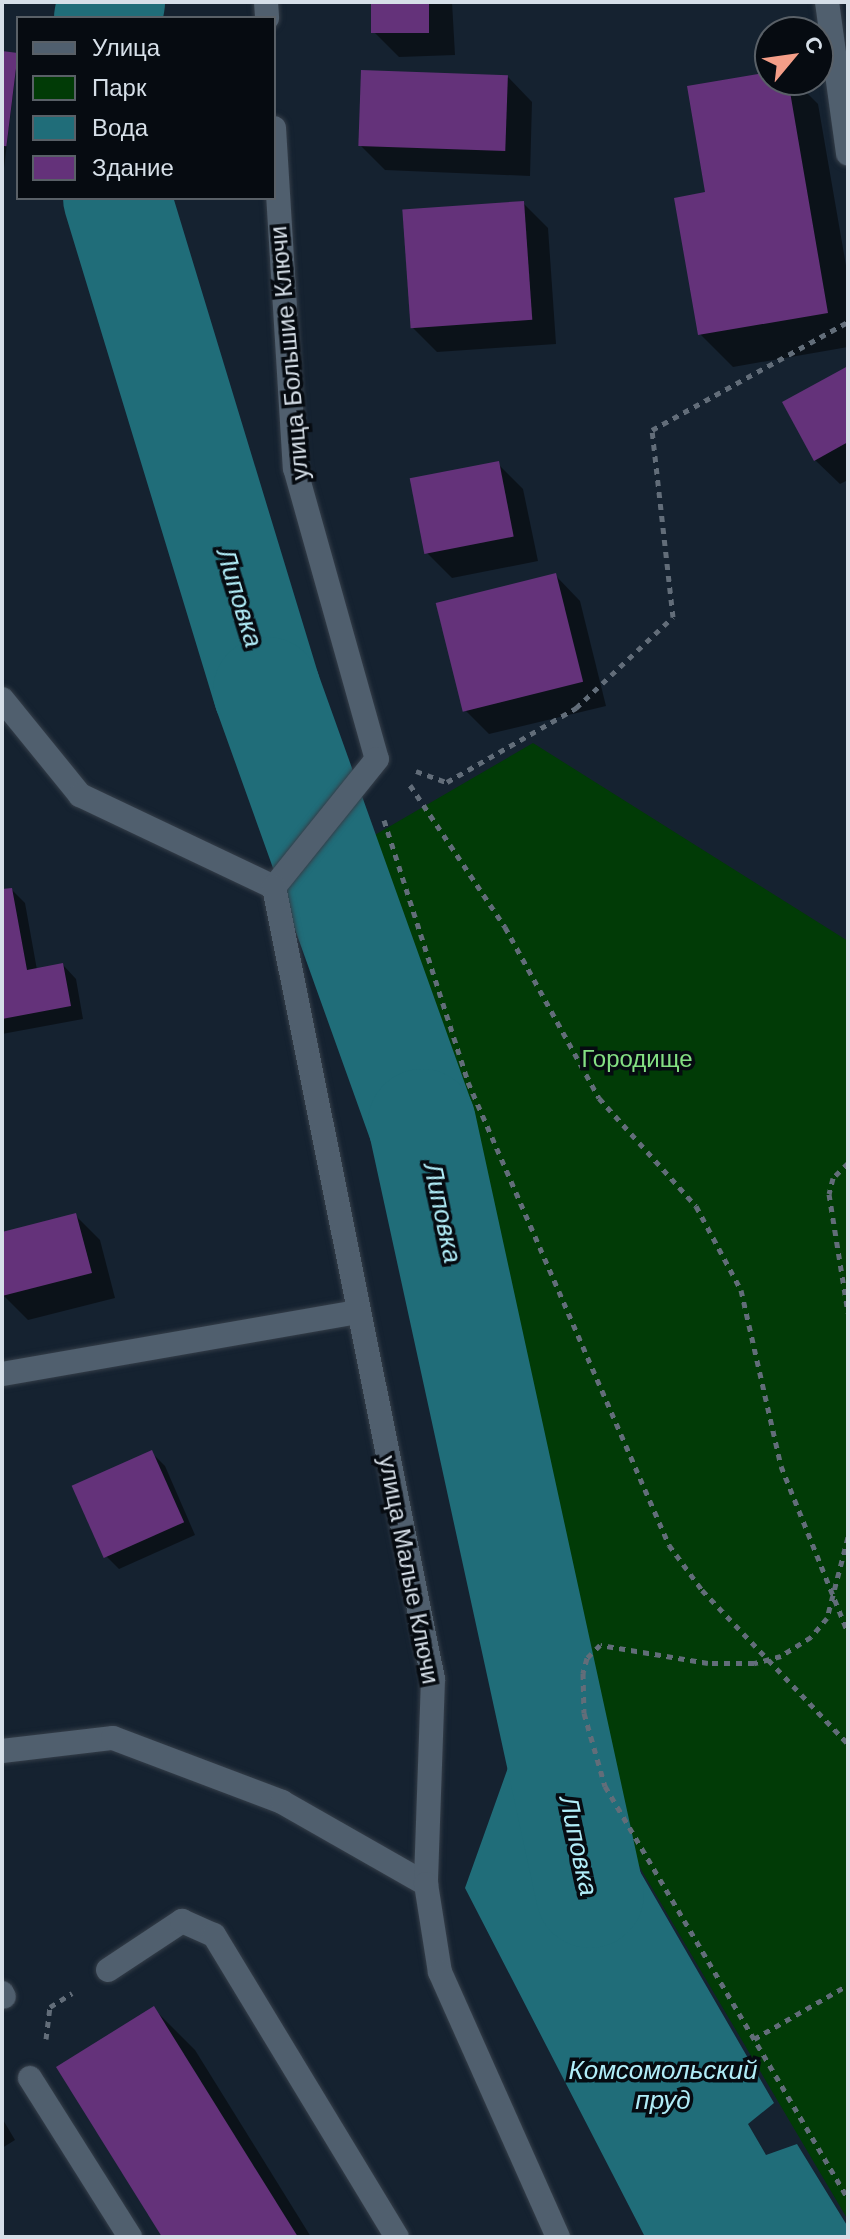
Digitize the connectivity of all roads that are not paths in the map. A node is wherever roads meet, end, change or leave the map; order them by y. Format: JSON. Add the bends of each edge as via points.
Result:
{"nodes":[{"id":1,"x":827,"y":2,"type":"edge"},
{"id":2,"x":848,"y":154,"type":"edge"},
{"id":3,"x":276,"y":160,"type":"edge"},
{"id":4,"x":2,"y":699,"type":"edge"},
{"id":5,"x":274,"y":887,"type":"junction"},
{"id":6,"x":358,"y":1312,"type":"junction"},
{"id":7,"x":2,"y":1374,"type":"edge"},
{"id":8,"x":2,"y":1751,"type":"edge"},
{"id":9,"x":426,"y":1884,"type":"junction"},
{"id":10,"x":108,"y":1970,"type":"road end"},
{"id":11,"x":34,"y":2085,"type":"road end"},
{"id":12,"x":130,"y":2237,"type":"edge"},
{"id":13,"x":397,"y":2237,"type":"edge"},
{"id":14,"x":558,"y":2237,"type":"edge"}],
"edges":[{"from":1,"to":2,"type":"street"},
{"from":3,"to":5,"type":"street","name":"улица Большие Ключи","via":[[295,468],[377,759]]},
{"from":4,"to":5,"type":"street","via":[[80,795]]},
{"from":5,"to":6,"type":"street","name":"улица Малые Ключи"},
{"from":6,"to":7,"type":"street"},
{"from":6,"to":9,"type":"street","name":"улица Малые Ключи","via":[[433,1679]]},
{"from":8,"to":9,"type":"street","via":[[113,1738],[282,1802]]},
{"from":9,"to":14,"type":"street","name":"улица Малые Ключи","via":[[440,1972]]},
{"from":10,"to":13,"type":"street","via":[[182,1921],[214,1935]]},
{"from":11,"to":12,"type":"street"}]}
